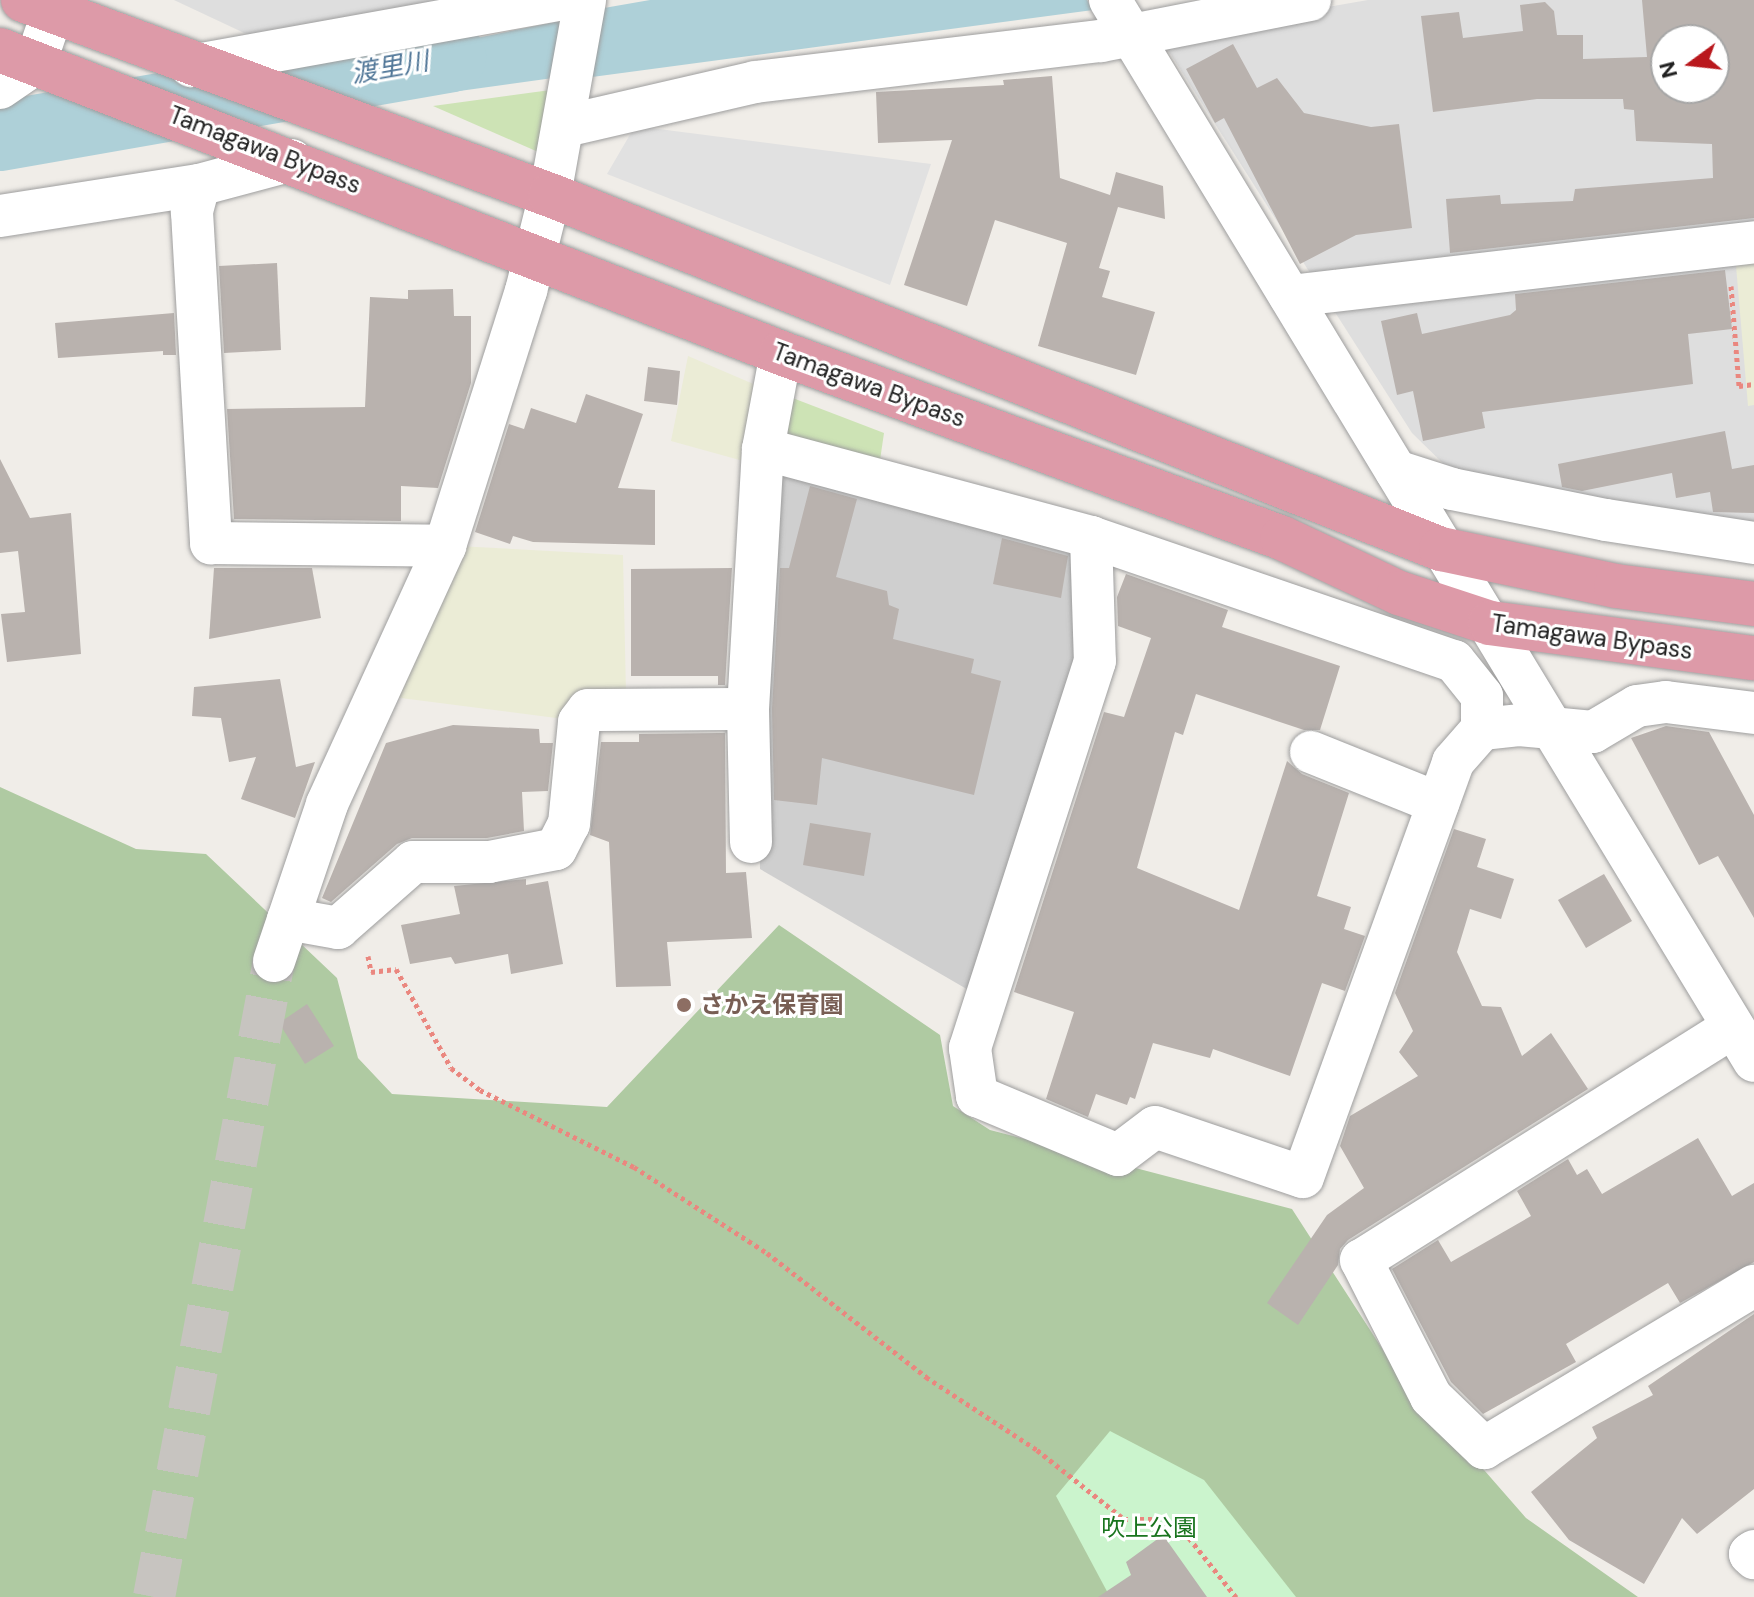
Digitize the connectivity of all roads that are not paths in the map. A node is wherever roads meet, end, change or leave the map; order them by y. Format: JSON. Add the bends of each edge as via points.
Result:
{"nodes":[{"id":1,"x":556,"y":0,"type":"edge"},
{"id":2,"x":585,"y":0,"type":"edge"},
{"id":3,"x":1310,"y":0,"type":"edge"},
{"id":4,"x":38,"y":6,"type":"edge"},
{"id":5,"x":393,"y":14,"type":"edge"},
{"id":6,"x":1117,"y":14,"type":"edge"},
{"id":7,"x":18,"y":57,"type":"edge"},
{"id":8,"x":191,"y":66,"type":"junction"},
{"id":9,"x":0,"y":88,"type":"edge"},
{"id":10,"x":565,"y":126,"type":"junction"},
{"id":11,"x":292,"y":160,"type":"junction"},
{"id":12,"x":199,"y":185,"type":"junction"},
{"id":13,"x":550,"y":195,"type":"junction"},
{"id":14,"x":0,"y":216,"type":"edge"},
{"id":15,"x":1741,"y":243,"type":"edge"},
{"id":16,"x":535,"y":255,"type":"junction"},
{"id":17,"x":1290,"y":296,"type":"junction"},
{"id":18,"x":781,"y":353,"type":"junction"},
{"id":19,"x":763,"y":449,"type":"junction"},
{"id":20,"x":1396,"y":471,"type":"junction"},
{"id":21,"x":1091,"y":537,"type":"junction"},
{"id":22,"x":1754,"y":543,"type":"edge"},
{"id":23,"x":445,"y":546,"type":"junction"},
{"id":24,"x":1441,"y":549,"type":"junction"},
{"id":25,"x":1754,"y":604,"type":"edge"},
{"id":26,"x":1490,"y":623,"type":"junction"},
{"id":27,"x":1754,"y":658,"type":"edge"},
{"id":28,"x":748,"y":709,"type":"junction"},
{"id":29,"x":1754,"y":713,"type":"edge"},
{"id":30,"x":1482,"y":729,"type":"junction"},
{"id":31,"x":1557,"y":732,"type":"junction"},
{"id":32,"x":1311,"y":752,"type":"dead end"},
{"id":33,"x":1438,"y":803,"type":"junction"},
{"id":34,"x":751,"y":842,"type":"dead end"},
{"id":35,"x":288,"y":919,"type":"junction"},
{"id":36,"x":274,"y":961,"type":"tunnel mouth"},
{"id":37,"x":1743,"y":1044,"type":"edge"},
{"id":38,"x":1754,"y":1286,"type":"edge"},
{"id":39,"x":1754,"y":1551,"type":"edge"},
{"id":40,"x":1754,"y":1558,"type":"edge"}],
"edges":[{"from":1,"to":5,"type":"street"},
{"from":2,"to":10,"type":"street"},
{"from":3,"to":6,"type":"street"},
{"from":4,"to":7,"type":"street"},
{"from":4,"to":8,"type":"highway"},
{"from":5,"to":8,"type":"street"},
{"from":6,"to":10,"type":"street","via":[[755,82]]},
{"from":6,"to":17,"type":"street"},
{"from":7,"to":9,"type":"street"},
{"from":7,"to":11,"type":"highway","name":"Tamagawa Bypass"},
{"from":8,"to":13,"type":"highway"},
{"from":10,"to":13,"type":"street"},
{"from":11,"to":12,"type":"street"},
{"from":11,"to":16,"type":"highway","name":"Tamagawa Bypass"},
{"from":12,"to":14,"type":"street"},
{"from":12,"to":23,"type":"street","via":[[192,212],[211,543]]},
{"from":13,"to":16,"type":"street"},
{"from":13,"to":24,"type":"highway"},
{"from":15,"to":17,"type":"street"},
{"from":16,"to":18,"type":"highway","name":"Tamagawa Bypass"},
{"from":16,"to":23,"type":"street"},
{"from":17,"to":20,"type":"street"},
{"from":18,"to":19,"type":"street"},
{"from":18,"to":26,"type":"highway","name":"Tamagawa Bypass","via":[[1282,538],[1399,593]]},
{"from":19,"to":21,"type":"street"},
{"from":19,"to":28,"type":"street"},
{"from":20,"to":22,"type":"street","via":[[1452,489],[1606,520]]},
{"from":20,"to":24,"type":"street"},
{"from":21,"to":30,"type":"street","via":[[1454,661],[1482,696]]},
{"from":21,"to":33,"type":"street","via":[[1095,661],[970,1048],[977,1096],[1118,1155],[1155,1127],[1303,1177]]},
{"from":23,"to":35,"type":"street","via":[[327,804]]},
{"from":24,"to":25,"type":"highway","via":[[1616,586]]},
{"from":24,"to":26,"type":"street"},
{"from":26,"to":27,"type":"highway","name":"Tamagawa Bypass"},
{"from":26,"to":31,"type":"street"},
{"from":28,"to":34,"type":"street"},
{"from":28,"to":35,"type":"street","via":[[588,710],[579,722],[569,824],[556,849],[489,862],[413,862],[338,928]]},
{"from":29,"to":31,"type":"street","via":[[1666,702],[1637,706],[1593,732]]},
{"from":30,"to":31,"type":"street","via":[[1519,725]]},
{"from":30,"to":33,"type":"street","via":[[1453,762]]},
{"from":31,"to":37,"type":"street"},
{"from":32,"to":33,"type":"street"},
{"from":35,"to":36,"type":"street"},
{"from":37,"to":38,"type":"street","via":[[1361,1260],[1431,1397],[1484,1448]]},
{"from":39,"to":40,"type":"street"}]}
